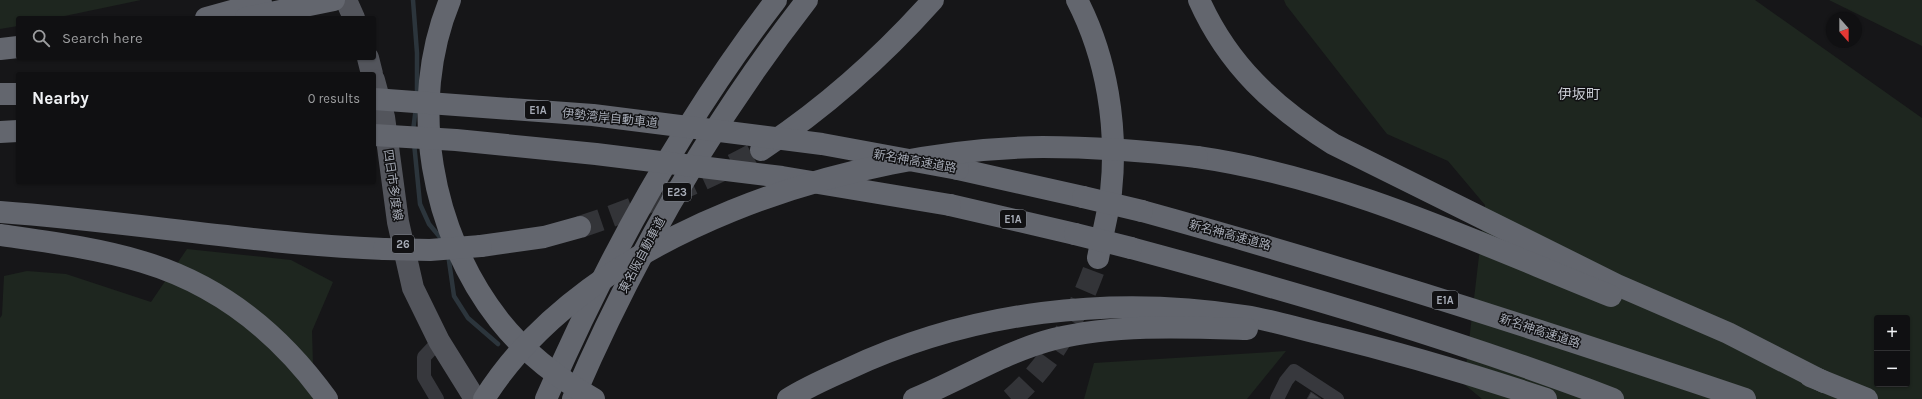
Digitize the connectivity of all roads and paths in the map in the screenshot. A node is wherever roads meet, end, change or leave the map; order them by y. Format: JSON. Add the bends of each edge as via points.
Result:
{"nodes":[{"id":1,"x":273,"y":0,"type":"edge"},
{"id":2,"x":334,"y":0,"type":"edge"},
{"id":3,"x":346,"y":0,"type":"edge"},
{"id":4,"x":450,"y":0,"type":"edge"},
{"id":5,"x":776,"y":0,"type":"edge"},
{"id":6,"x":807,"y":0,"type":"edge"},
{"id":7,"x":933,"y":0,"type":"edge"},
{"id":8,"x":1077,"y":0,"type":"edge"},
{"id":9,"x":1199,"y":0,"type":"edge"},
{"id":10,"x":246,"y":14,"type":"edge"},
{"id":11,"x":226,"y":16,"type":"edge"},
{"id":12,"x":353,"y":16,"type":"edge"},
{"id":13,"x":16,"y":47,"type":"edge"},
{"id":14,"x":0,"y":49,"type":"edge"},
{"id":15,"x":368,"y":60,"type":"edge"},
{"id":16,"x":372,"y":72,"type":"edge"},
{"id":17,"x":376,"y":87,"type":"edge"},
{"id":18,"x":0,"y":94,"type":"edge"},
{"id":19,"x":16,"y":94,"type":"edge"},
{"id":20,"x":376,"y":98,"type":"edge"},
{"id":21,"x":701,"y":129,"type":"joint"},
{"id":22,"x":16,"y":131,"type":"edge"},
{"id":23,"x":0,"y":132,"type":"edge"},
{"id":24,"x":376,"y":135,"type":"edge"},
{"id":25,"x":761,"y":150,"type":"tunnel mouth"},
{"id":26,"x":0,"y":212,"type":"edge"},
{"id":27,"x":580,"y":227,"type":"tunnel mouth"},
{"id":28,"x":0,"y":235,"type":"edge"},
{"id":29,"x":1098,"y":258,"type":"tunnel mouth"},
{"id":30,"x":1328,"y":336,"type":"junction"},
{"id":31,"x":439,"y":341,"type":"junction"},
{"id":32,"x":1824,"y":382,"type":"junction"},
{"id":33,"x":478,"y":396,"type":"edge"},
{"id":34,"x":327,"y":399,"type":"edge"},
{"id":35,"x":437,"y":399,"type":"edge"},
{"id":36,"x":546,"y":399,"type":"edge"},
{"id":37,"x":573,"y":399,"type":"edge"},
{"id":38,"x":594,"y":399,"type":"edge"},
{"id":39,"x":788,"y":399,"type":"edge"},
{"id":40,"x":914,"y":399,"type":"edge"},
{"id":41,"x":1277,"y":399,"type":"edge"},
{"id":42,"x":1336,"y":399,"type":"edge"},
{"id":43,"x":1546,"y":399,"type":"edge"},
{"id":44,"x":1613,"y":399,"type":"edge"},
{"id":45,"x":1745,"y":399,"type":"edge"},
{"id":46,"x":1866,"y":399,"type":"edge"}],
"edges":[{"from":1,"to":10,"type":"highway"},
{"from":2,"to":10,"type":"highway"},
{"from":3,"to":12,"type":"main road"},
{"from":4,"to":38,"type":"highway","bridge":true,"via":[[438,38],[429,114],[430,151],[436,186],[447,223],[460,259],[499,320],[542,365]]},
{"from":5,"to":36,"type":"highway","name":"東名阪自動車道","number":"E23","via":[[694,117],[634,219],[576,330]]},
{"from":6,"to":37,"type":"highway","name":"東名阪自動車道","number":"E23","via":[[718,123],[658,224],[601,335]]},
{"from":7,"to":25,"type":"highway","via":[[841,91],[792,130]]},
{"from":8,"to":29,"type":"highway","via":[[1094,38],[1103,68],[1112,130],[1111,193]]},
{"from":9,"to":32,"type":"highway","via":[[1225,47],[1261,90],[1307,128],[1333,144],[1618,285],[1728,334]]},
{"from":10,"to":11,"type":"highway"},
{"from":13,"to":14,"type":"highway"},
{"from":15,"to":16,"type":"main road"},
{"from":17,"to":31,"type":"main road","name":"四日市多度線","number":"26","via":[[384,117],[398,222],[413,288]]},
{"from":18,"to":19,"type":"highway"},
{"from":20,"to":21,"type":"highway","name":"伊勢湾岸自動車道","number":"E1A","bridge":true,"via":[[593,115]]},
{"from":21,"to":45,"type":"highway","name":"新名神高速道路","number":"E1A","bridge":true,"via":[[822,144],[958,169],[1142,211],[1265,245],[1464,306]]},
{"from":22,"to":23,"type":"highway"},
{"from":24,"to":44,"type":"highway","number":"E1A","bridge":true,"via":[[456,140],[680,164],[782,177],[950,205],[1131,248],[1394,322]]},
{"from":26,"to":27,"type":"highway","bridge":true,"via":[[384,250],[481,246],[544,237]]},
{"from":28,"to":34,"type":"highway","via":[[111,254],[177,274],[235,306],[263,327],[310,375]]},
{"from":30,"to":39,"type":"highway","via":[[1248,316],[1170,308],[1086,308],[1042,312],[996,319],[904,345],[860,363]]},
{"from":30,"to":40,"type":"highway","via":[[1265,329],[1139,329],[1095,332],[1054,339],[1023,349]]},
{"from":30,"to":43,"type":"highway"},
{"from":31,"to":33,"type":"main road","name":"四日市多度線","number":"26"},
{"from":31,"to":35,"type":"street","via":[[424,357],[424,377]]},
{"from":32,"to":33,"type":"highway","bridge":true,"via":[[1394,209],[1337,189],[1276,172],[1197,157],[1136,150],[1042,147],[994,150],[896,163],[849,173],[771,197],[713,219],[670,238],[582,293],[548,322]]},
{"from":32,"to":46,"type":"highway"},
{"from":41,"to":42,"type":"street","via":[[1294,371]]}]}
